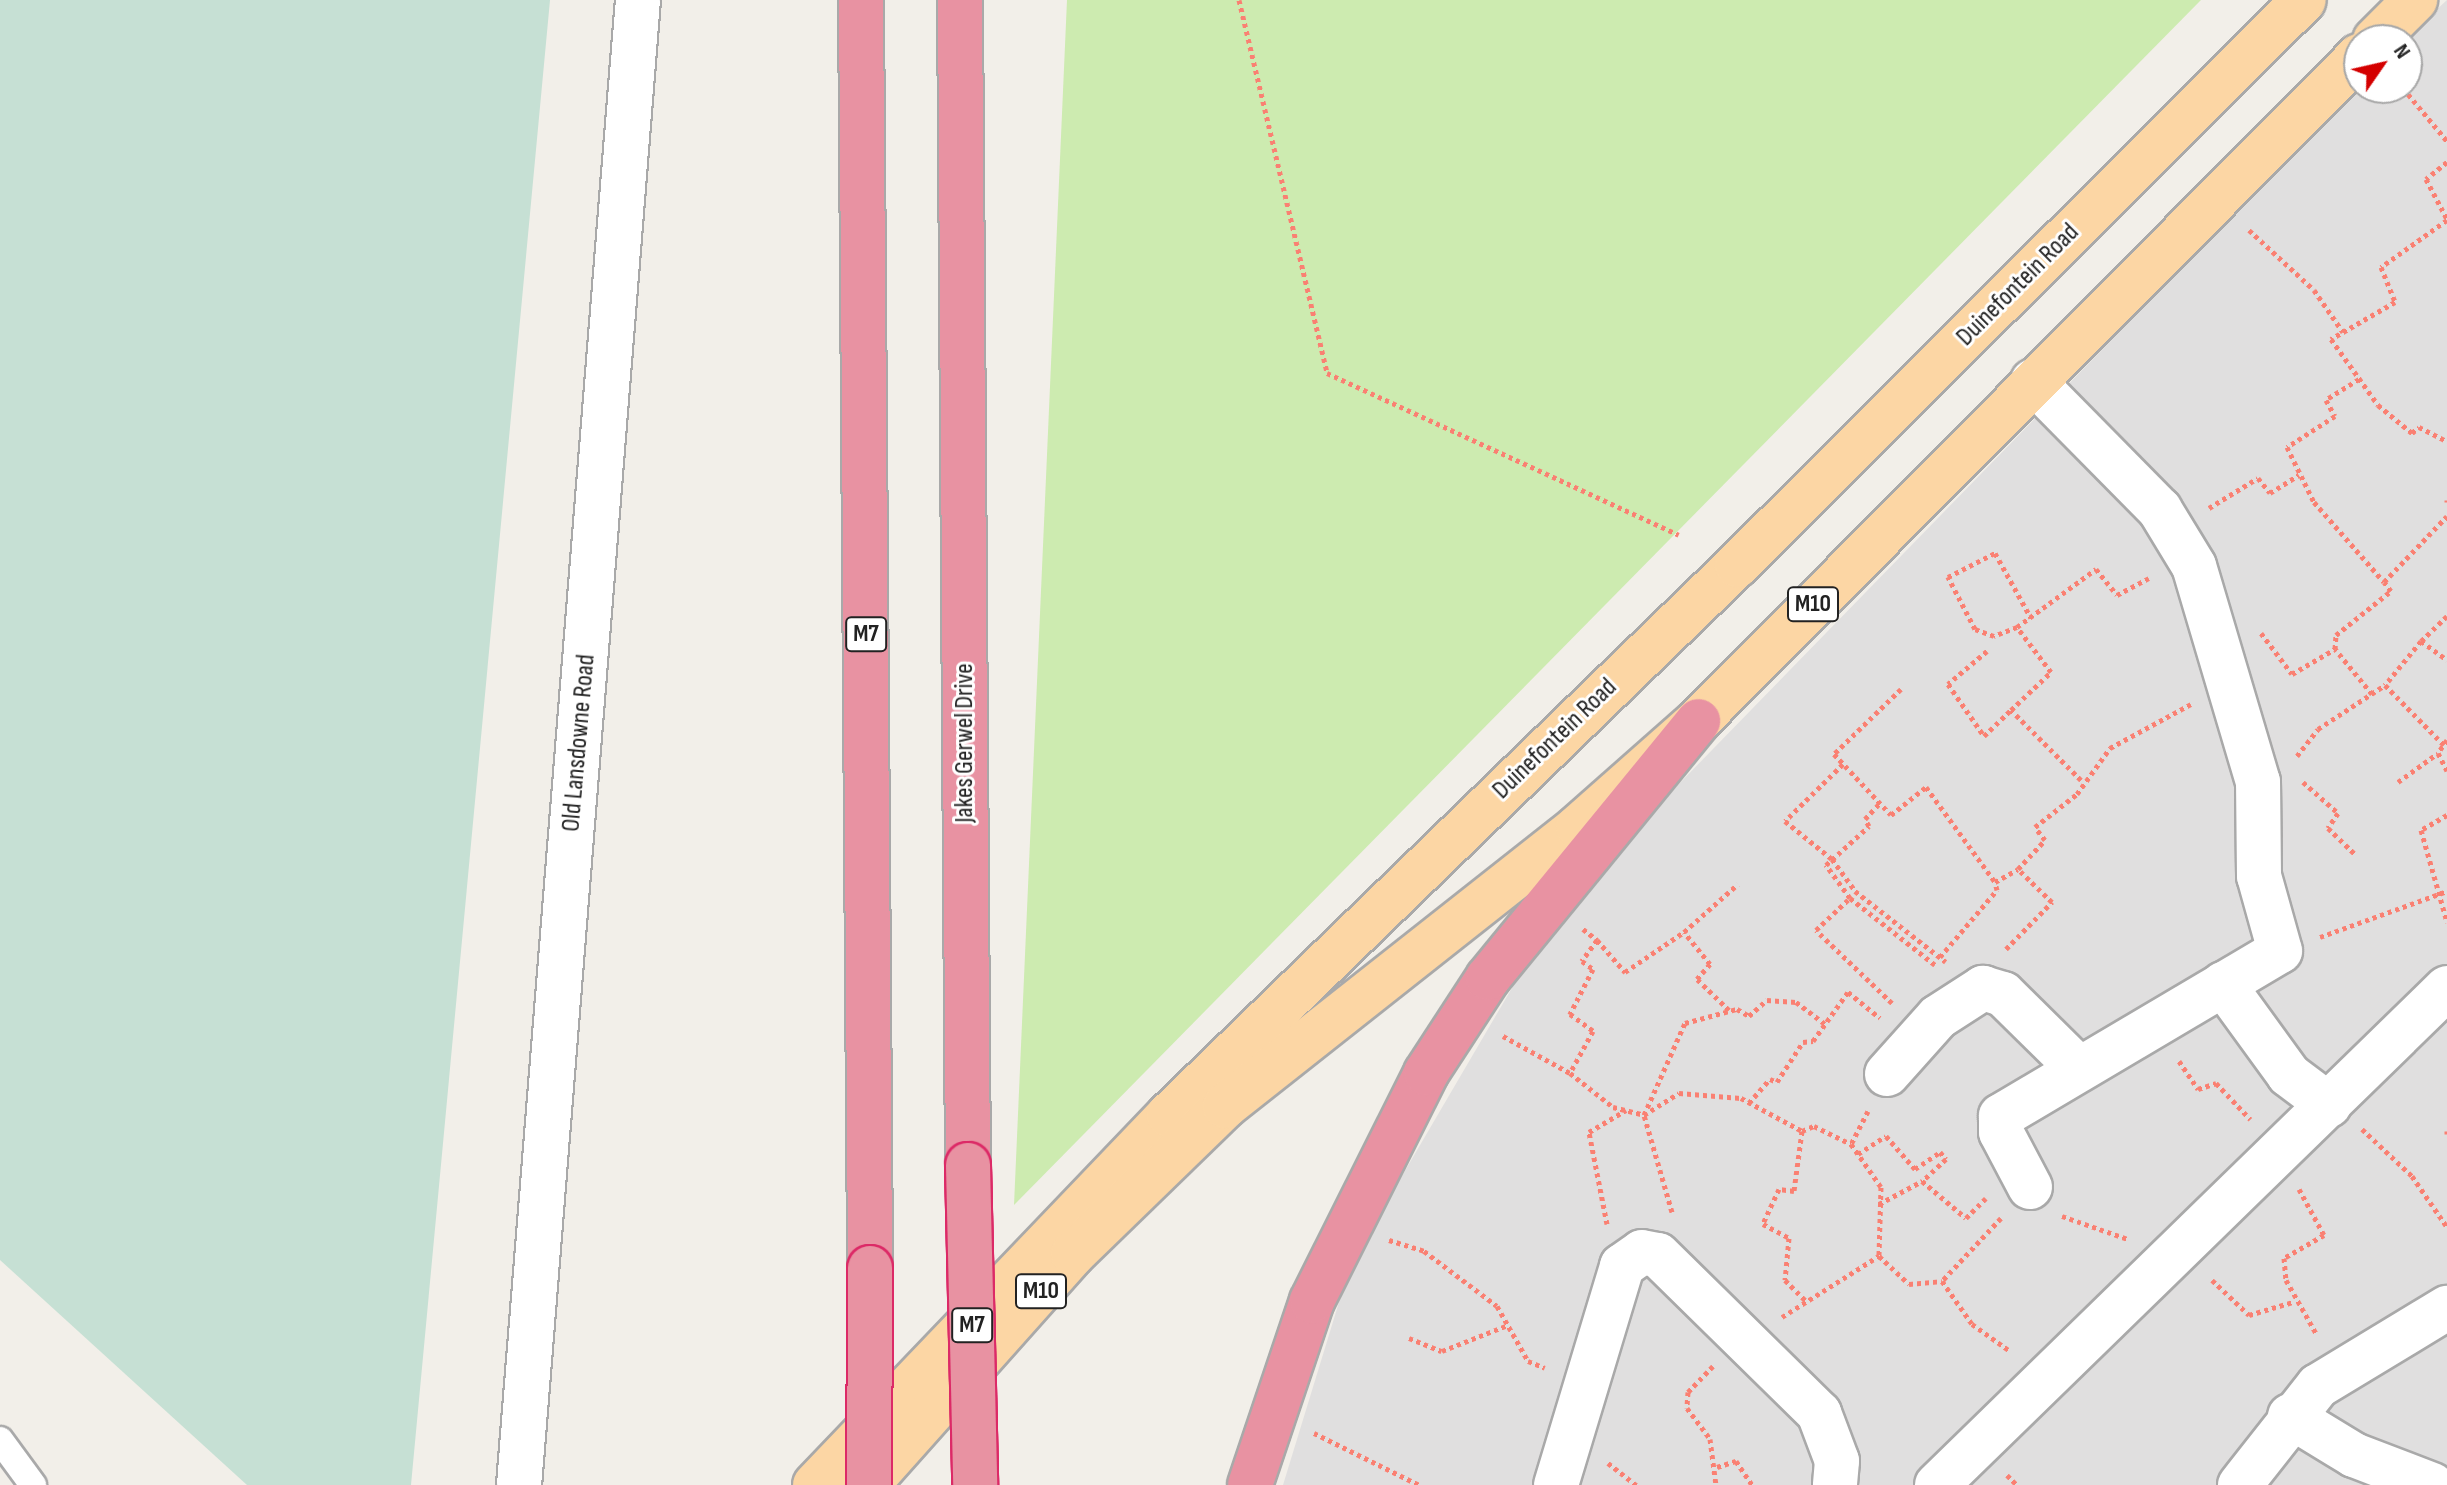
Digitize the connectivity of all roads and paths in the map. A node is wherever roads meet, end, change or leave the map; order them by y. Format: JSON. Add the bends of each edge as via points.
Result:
{"nodes":[{"id":1,"x":638,"y":0,"type":"edge"},
{"id":2,"x":861,"y":0,"type":"edge"},
{"id":3,"x":960,"y":0,"type":"edge"},
{"id":4,"x":1239,"y":0,"type":"edge"},
{"id":5,"x":2304,"y":0,"type":"edge"},
{"id":6,"x":2415,"y":0,"type":"edge"},
{"id":7,"x":2391,"y":24,"type":"edge"},
{"id":8,"x":2343,"y":72,"type":"edge"},
{"id":9,"x":2416,"y":104,"type":"edge"},
{"id":10,"x":2447,"y":141,"type":"edge"},
{"id":11,"x":2447,"y":162,"type":"edge"},
{"id":12,"x":2218,"y":197,"type":"junction"},
{"id":13,"x":2447,"y":220,"type":"edge"},
{"id":14,"x":2343,"y":332,"type":"junction"},
{"id":15,"x":2359,"y":379,"type":"junction"},
{"id":16,"x":2033,"y":381,"type":"junction"},
{"id":17,"x":2447,"y":441,"type":"edge"},
{"id":18,"x":2299,"y":475,"type":"junction"},
{"id":19,"x":2447,"y":516,"type":"edge"},
{"id":20,"x":1679,"y":535,"type":"dead end"},
{"id":21,"x":2180,"y":538,"type":"junction"},
{"id":22,"x":2384,"y":582,"type":"junction"},
{"id":23,"x":2447,"y":616,"type":"edge"},
{"id":24,"x":2031,"y":618,"type":"junction"},
{"id":25,"x":2209,"y":621,"type":"junction"},
{"id":26,"x":2017,"y":627,"type":"junction"},
{"id":27,"x":2421,"y":641,"type":"junction"},
{"id":28,"x":2335,"y":649,"type":"junction"},
{"id":29,"x":1987,"y":651,"type":"dead end"},
{"id":30,"x":2447,"y":660,"type":"edge"},
{"id":31,"x":2385,"y":685,"type":"junction"},
{"id":32,"x":1901,"y":689,"type":"dead end"},
{"id":33,"x":2230,"y":692,"type":"junction"},
{"id":34,"x":2372,"y":694,"type":"junction"},
{"id":35,"x":2011,"y":710,"type":"junction"},
{"id":36,"x":1698,"y":721,"type":"junction"},
{"id":37,"x":2445,"y":742,"type":"edge"},
{"id":38,"x":2438,"y":753,"type":"junction"},
{"id":39,"x":1843,"y":764,"type":"junction"},
{"id":40,"x":2447,"y":771,"type":"edge"},
{"id":41,"x":2272,"y":775,"type":"junction"},
{"id":42,"x":2081,"y":780,"type":"junction"},
{"id":43,"x":2398,"y":782,"type":"dead end"},
{"id":44,"x":1879,"y":804,"type":"junction"},
{"id":45,"x":2447,"y":815,"type":"edge"},
{"id":46,"x":2356,"y":855,"type":"dead end"},
{"id":47,"x":1832,"y":859,"type":"junction"},
{"id":48,"x":2018,"y":869,"type":"junction"},
{"id":49,"x":1995,"y":882,"type":"junction"},
{"id":50,"x":1738,"y":884,"type":"dead end"},
{"id":51,"x":2447,"y":891,"type":"edge"},
{"id":52,"x":2440,"y":893,"type":"junction"},
{"id":53,"x":1850,"y":898,"type":"junction"},
{"id":54,"x":1547,"y":902,"type":"junction"},
{"id":55,"x":2447,"y":922,"type":"edge"},
{"id":56,"x":1684,"y":932,"type":"junction"},
{"id":57,"x":1597,"y":940,"type":"junction"},
{"id":58,"x":2280,"y":951,"type":"junction"},
{"id":59,"x":1940,"y":957,"type":"junction"},
{"id":60,"x":2223,"y":984,"type":"junction"},
{"id":61,"x":2447,"y":988,"type":"edge"},
{"id":62,"x":1983,"y":992,"type":"junction"},
{"id":63,"x":1469,"y":1006,"type":"junction"},
{"id":64,"x":1730,"y":1011,"type":"junction"},
{"id":65,"x":1825,"y":1024,"type":"junction"},
{"id":66,"x":1892,"y":1045,"type":"junction"},
{"id":67,"x":2079,"y":1069,"type":"junction"},
{"id":68,"x":1570,"y":1073,"type":"junction"},
{"id":69,"x":1749,"y":1103,"type":"junction"},
{"id":70,"x":2329,"y":1105,"type":"junction"},
{"id":71,"x":1627,"y":1109,"type":"junction"},
{"id":72,"x":1644,"y":1115,"type":"junction"},
{"id":73,"x":1802,"y":1131,"type":"junction"},
{"id":74,"x":1851,"y":1144,"type":"junction"},
{"id":75,"x":1858,"y":1154,"type":"junction"},
{"id":76,"x":2023,"y":1176,"type":"junction"},
{"id":77,"x":1922,"y":1181,"type":"junction"},
{"id":78,"x":1879,"y":1205,"type":"junction"},
{"id":79,"x":2447,"y":1208,"type":"edge"},
{"id":80,"x":2439,"y":1214,"type":"junction"},
{"id":81,"x":2447,"y":1227,"type":"edge"},
{"id":82,"x":1336,"y":1247,"type":"junction"},
{"id":83,"x":1650,"y":1254,"type":"junction"},
{"id":84,"x":1879,"y":1256,"type":"junction"},
{"id":85,"x":1942,"y":1281,"type":"junction"},
{"id":86,"x":1806,"y":1301,"type":"junction"},
{"id":87,"x":2447,"y":1308,"type":"edge"},
{"id":88,"x":1508,"y":1325,"type":"junction"},
{"id":89,"x":1409,"y":1338,"type":"dead end"},
{"id":90,"x":1749,"y":1340,"type":"junction"},
{"id":91,"x":2050,"y":1380,"type":"junction"},
{"id":92,"x":1586,"y":1386,"type":"junction"},
{"id":93,"x":1270,"y":1412,"type":"junction"},
{"id":94,"x":2290,"y":1416,"type":"junction"},
{"id":95,"x":0,"y":1440,"type":"edge"},
{"id":96,"x":1717,"y":1467,"type":"junction"},
{"id":97,"x":33,"y":1485,"type":"edge"},
{"id":98,"x":519,"y":1485,"type":"edge"},
{"id":99,"x":815,"y":1485,"type":"edge"},
{"id":100,"x":868,"y":1485,"type":"edge"},
{"id":101,"x":975,"y":1485,"type":"edge"},
{"id":102,"x":1250,"y":1485,"type":"edge"},
{"id":103,"x":1419,"y":1485,"type":"edge"},
{"id":104,"x":1556,"y":1485,"type":"edge"},
{"id":105,"x":1716,"y":1485,"type":"edge"},
{"id":106,"x":1752,"y":1485,"type":"edge"},
{"id":107,"x":1835,"y":1485,"type":"edge"},
{"id":108,"x":1937,"y":1485,"type":"edge"},
{"id":109,"x":2240,"y":1485,"type":"edge"},
{"id":110,"x":2432,"y":1485,"type":"edge"}],
"edges":[{"from":1,"to":98,"type":"street","name":"Old Lansdowne Road"},
{"from":2,"to":100,"type":"highway","number":"M7","bridge":true},
{"from":3,"to":101,"type":"highway","name":"Jakes Gerwel Drive","number":"M7","bridge":true},
{"from":4,"to":20,"type":"path","via":[[1327,373]]},
{"from":5,"to":99,"type":"main road","name":"Duinefontein Road","number":"M10","via":[[1748,554],[1169,1115]]},
{"from":6,"to":7,"type":"main road"},
{"from":8,"to":12,"type":"main road","number":"M10"},
{"from":9,"to":10,"type":"path"},
{"from":11,"to":13,"type":"path","via":[[2426,179]]},
{"from":12,"to":14,"type":"path","via":[[2314,290]]},
{"from":12,"to":16,"type":"main road","number":"M10"},
{"from":13,"to":14,"type":"path","via":[[2381,267],[2395,302]]},
{"from":14,"to":15,"type":"path","via":[[2331,339]]},
{"from":15,"to":17,"type":"path","via":[[2412,433],[2419,427]]},
{"from":15,"to":18,"type":"path","via":[[2326,400],[2335,416],[2287,447]]},
{"from":16,"to":21,"type":"street"},
{"from":16,"to":36,"type":"main road","number":"M10"},
{"from":18,"to":21,"type":"path","via":[[2270,493],[2258,478]]},
{"from":18,"to":22,"type":"path","via":[[2340,540]]},
{"from":19,"to":22,"type":"path"},
{"from":21,"to":24,"type":"path","via":[[2117,595],[2096,569]]},
{"from":21,"to":25,"type":"street"},
{"from":22,"to":28,"type":"path","via":[[2391,591],[2336,635]]},
{"from":23,"to":27,"type":"path"},
{"from":24,"to":26,"type":"path"},
{"from":24,"to":26,"type":"path","via":[[1995,553],[1948,577],[1975,629],[1994,636]]},
{"from":25,"to":28,"type":"path","via":[[2269,635],[2292,674]]},
{"from":25,"to":33,"type":"street"},
{"from":26,"to":35,"type":"path","via":[[2051,672]]},
{"from":27,"to":30,"type":"path"},
{"from":27,"to":31,"type":"path"},
{"from":28,"to":34,"type":"path"},
{"from":29,"to":35,"type":"path","via":[[1948,684],[1984,736]]},
{"from":31,"to":34,"type":"path"},
{"from":31,"to":37,"type":"path"},
{"from":32,"to":39,"type":"path","via":[[1834,754]]},
{"from":33,"to":41,"type":"street"},
{"from":33,"to":42,"type":"path","via":[[2171,709],[2110,748]]},
{"from":34,"to":41,"type":"path","via":[[2318,729]]},
{"from":35,"to":42,"type":"path"},
{"from":36,"to":54,"type":"highway"},
{"from":36,"to":100,"type":"main road","number":"M10","via":[[1578,827],[1225,1106],[1073,1254]]},
{"from":37,"to":38,"type":"path"},
{"from":38,"to":40,"type":"path"},
{"from":38,"to":43,"type":"path"},
{"from":39,"to":44,"type":"path"},
{"from":39,"to":47,"type":"path","via":[[1785,821]]},
{"from":41,"to":46,"type":"path","via":[[2338,813],[2328,828]]},
{"from":41,"to":58,"type":"street","via":[[2259,876]]},
{"from":42,"to":48,"type":"path","via":[[2077,794],[2035,827],[2045,840]]},
{"from":44,"to":47,"type":"path","via":[[1865,819],[1869,826]]},
{"from":44,"to":49,"type":"path","via":[[1891,815],[1926,787]]},
{"from":45,"to":52,"type":"path","via":[[2421,830]]},
{"from":47,"to":53,"type":"path","via":[[1826,865]]},
{"from":47,"to":59,"type":"path","via":[[1855,891]]},
{"from":48,"to":49,"type":"path"},
{"from":48,"to":62,"type":"path","via":[[2052,902],[2006,948]]},
{"from":49,"to":59,"type":"path","via":[[1997,890]]},
{"from":50,"to":56,"type":"path"},
{"from":51,"to":52,"type":"path"},
{"from":52,"to":55,"type":"path"},
{"from":52,"to":58,"type":"path"},
{"from":53,"to":62,"type":"path"},
{"from":53,"to":66,"type":"path","via":[[1816,930],[1893,1004]]},
{"from":54,"to":57,"type":"path"},
{"from":54,"to":63,"type":"highway"},
{"from":56,"to":57,"type":"path","via":[[1625,972]]},
{"from":56,"to":64,"type":"path","via":[[1710,964],[1697,979]]},
{"from":57,"to":68,"type":"path","via":[[1582,961],[1593,969],[1590,980],[1570,1014],[1593,1031]]},
{"from":58,"to":60,"type":"street"},
{"from":59,"to":62,"type":"path"},
{"from":60,"to":67,"type":"street"},
{"from":60,"to":70,"type":"street","via":[[2289,1075]]},
{"from":61,"to":70,"type":"street"},
{"from":62,"to":66,"type":"street"},
{"from":62,"to":67,"type":"street"},
{"from":63,"to":68,"type":"path","via":[[1515,1045]]},
{"from":63,"to":82,"type":"highway","via":[[1426,1073]]},
{"from":64,"to":65,"type":"path","via":[[1749,1016],[1767,1000],[1796,1002]]},
{"from":64,"to":72,"type":"path","via":[[1685,1023]]},
{"from":65,"to":66,"type":"path","via":[[1848,992]]},
{"from":65,"to":69,"type":"path"},
{"from":66,"to":74,"type":"path"},
{"from":67,"to":76,"type":"street","via":[[2001,1116]]},
{"from":68,"to":71,"type":"path"},
{"from":69,"to":72,"type":"path","via":[[1704,1090],[1679,1093]]},
{"from":69,"to":73,"type":"path"},
{"from":70,"to":80,"type":"path","via":[[2353,1118]]},
{"from":70,"to":91,"type":"street"},
{"from":71,"to":72,"type":"path"},
{"from":71,"to":83,"type":"path","via":[[1589,1132],[1608,1226]]},
{"from":72,"to":83,"type":"path","via":[[1672,1212]]},
{"from":73,"to":74,"type":"path","via":[[1814,1126]]},
{"from":73,"to":86,"type":"path","via":[[1794,1191],[1779,1189],[1763,1224],[1789,1238],[1785,1280]]},
{"from":74,"to":75,"type":"path"},
{"from":75,"to":77,"type":"path","via":[[1886,1136],[1915,1169],[1940,1152],[1946,1159]]},
{"from":75,"to":78,"type":"path","via":[[1881,1187]]},
{"from":76,"to":77,"type":"path","via":[[1966,1218]]},
{"from":76,"to":85,"type":"path"},
{"from":77,"to":78,"type":"path"},
{"from":78,"to":84,"type":"path"},
{"from":79,"to":80,"type":"path"},
{"from":80,"to":81,"type":"path"},
{"from":82,"to":88,"type":"path","via":[[1369,1267],[1387,1240],[1424,1251],[1497,1306]]},
{"from":82,"to":93,"type":"highway"},
{"from":83,"to":90,"type":"street"},
{"from":83,"to":92,"type":"street","via":[[1622,1266]]},
{"from":84,"to":85,"type":"path","via":[[1909,1284]]},
{"from":84,"to":86,"type":"path"},
{"from":85,"to":91,"type":"path","via":[[1972,1324]]},
{"from":86,"to":90,"type":"path"},
{"from":87,"to":94,"type":"street","via":[[2318,1386]]},
{"from":88,"to":89,"type":"path","via":[[1442,1351]]},
{"from":88,"to":92,"type":"path","via":[[1528,1361]]},
{"from":90,"to":96,"type":"path","via":[[1729,1349],[1688,1392],[1687,1408],[1710,1439]]},
{"from":90,"to":107,"type":"street","via":[[1829,1428]]},
{"from":91,"to":108,"type":"street"},
{"from":92,"to":104,"type":"street"},
{"from":93,"to":102,"type":"highway"},
{"from":93,"to":103,"type":"path"},
{"from":94,"to":109,"type":"street"},
{"from":94,"to":110,"type":"street","via":[[2354,1455]]},
{"from":95,"to":97,"type":"lane"},
{"from":96,"to":105,"type":"path"},
{"from":96,"to":106,"type":"path","via":[[1736,1461]]}]}
